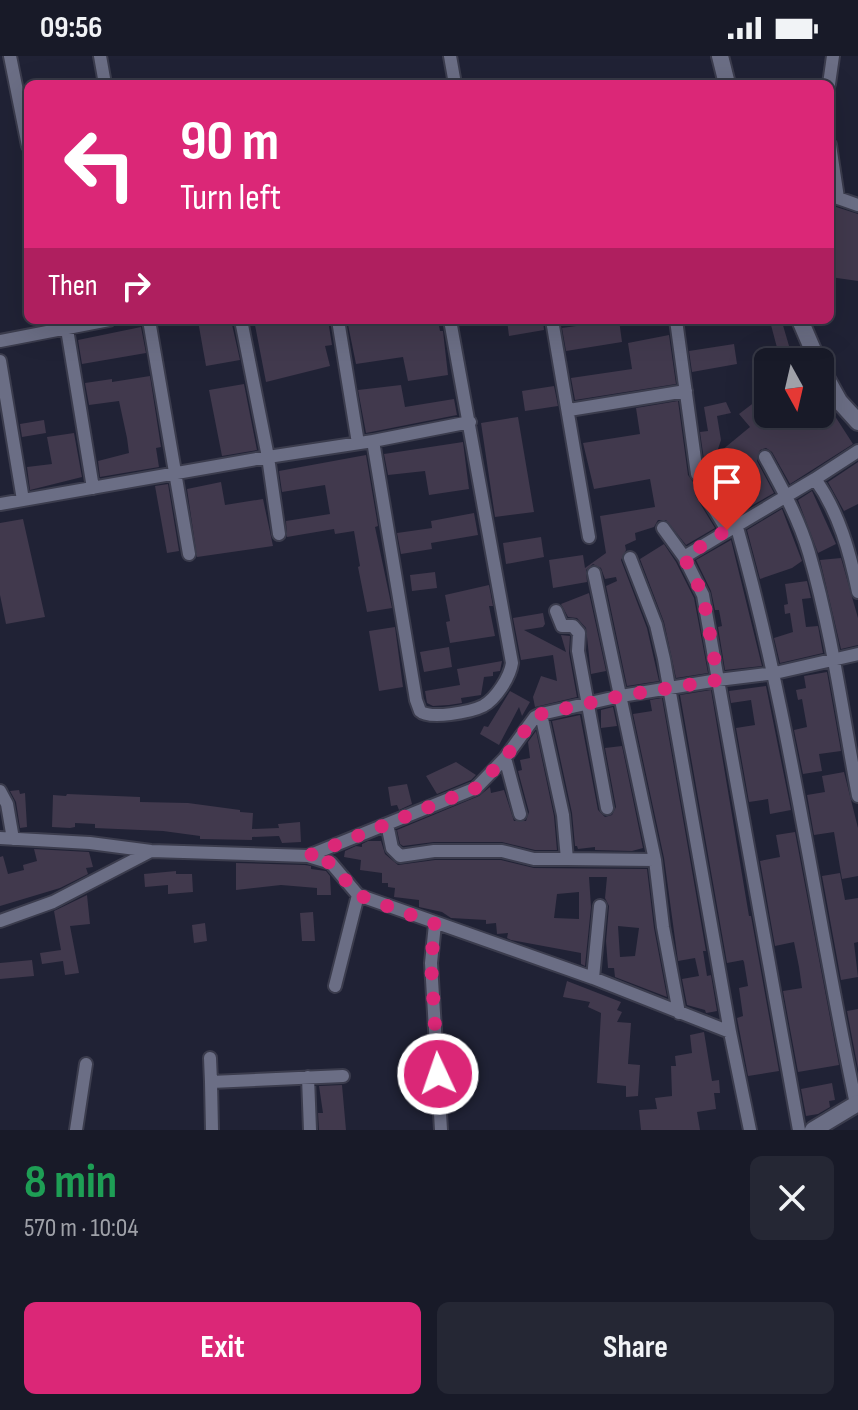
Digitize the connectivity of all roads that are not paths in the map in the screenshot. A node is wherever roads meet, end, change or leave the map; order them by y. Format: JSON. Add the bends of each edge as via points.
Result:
{"nodes":[{"id":1,"x":10,"y":56,"type":"edge"},
{"id":2,"x":100,"y":56,"type":"edge"},
{"id":3,"x":450,"y":56,"type":"edge"},
{"id":4,"x":720,"y":56,"type":"edge"},
{"id":5,"x":833,"y":56,"type":"edge"},
{"id":6,"x":104,"y":80,"type":"edge"},
{"id":7,"x":454,"y":80,"type":"edge"},
{"id":8,"x":726,"y":80,"type":"edge"},
{"id":9,"x":830,"y":80,"type":"edge"},
{"id":10,"x":24,"y":126,"type":"edge"},
{"id":11,"x":834,"y":172,"type":"edge"},
{"id":12,"x":858,"y":205,"type":"edge"},
{"id":13,"x":72,"y":324,"type":"edge"},
{"id":14,"x":81,"y":324,"type":"edge"},
{"id":15,"x":150,"y":324,"type":"edge"},
{"id":16,"x":242,"y":324,"type":"edge"},
{"id":17,"x":339,"y":324,"type":"edge"},
{"id":18,"x":451,"y":324,"type":"edge"},
{"id":19,"x":553,"y":324,"type":"edge"},
{"id":20,"x":677,"y":324,"type":"edge"},
{"id":21,"x":802,"y":324,"type":"edge"},
{"id":22,"x":67,"y":326,"type":"junction"},
{"id":23,"x":0,"y":338,"type":"edge"},
{"id":24,"x":812,"y":348,"type":"edge"},
{"id":25,"x":0,"y":361,"type":"edge"},
{"id":26,"x":686,"y":391,"type":"junction"},
{"id":27,"x":834,"y":392,"type":"edge"},
{"id":28,"x":569,"y":410,"type":"junction"},
{"id":29,"x":470,"y":422,"type":"junction"},
{"id":30,"x":858,"y":422,"type":"edge"},
{"id":31,"x":373,"y":441,"type":"junction"},
{"id":32,"x":358,"y":443,"type":"junction"},
{"id":33,"x":858,"y":451,"type":"edge"},
{"id":34,"x":268,"y":457,"type":"junction"},
{"id":35,"x":765,"y":457,"type":"dead end"},
{"id":36,"x":175,"y":474,"type":"junction"},
{"id":37,"x":697,"y":474,"type":"dead end"},
{"id":38,"x":815,"y":479,"type":"junction"},
{"id":39,"x":93,"y":488,"type":"junction"},
{"id":40,"x":703,"y":491,"type":"dead end"},
{"id":41,"x":787,"y":498,"type":"junction"},
{"id":42,"x":23,"y":500,"type":"junction"},
{"id":43,"x":0,"y":504,"type":"edge"},
{"id":44,"x":732,"y":527,"type":"junction"},
{"id":45,"x":663,"y":528,"type":"dead end"},
{"id":46,"x":279,"y":534,"type":"dead end"},
{"id":47,"x":589,"y":537,"type":"dead end"},
{"id":48,"x":189,"y":554,"type":"dead end"},
{"id":49,"x":684,"y":557,"type":"junction"},
{"id":50,"x":630,"y":558,"type":"dead end"},
{"id":51,"x":594,"y":573,"type":"dead end"},
{"id":52,"x":858,"y":592,"type":"edge"},
{"id":53,"x":556,"y":611,"type":"dead end"},
{"id":54,"x":858,"y":654,"type":"edge"},
{"id":55,"x":833,"y":662,"type":"junction"},
{"id":56,"x":775,"y":673,"type":"junction"},
{"id":57,"x":718,"y":680,"type":"junction"},
{"id":58,"x":669,"y":687,"type":"junction"},
{"id":59,"x":621,"y":696,"type":"junction"},
{"id":60,"x":589,"y":703,"type":"junction"},
{"id":61,"x":541,"y":714,"type":"junction"},
{"id":62,"x":505,"y":758,"type":"junction"},
{"id":63,"x":0,"y":791,"type":"edge"},
{"id":64,"x":858,"y":796,"type":"edge"},
{"id":65,"x":607,"y":808,"type":"dead end"},
{"id":66,"x":520,"y":814,"type":"dead end"},
{"id":67,"x":387,"y":824,"type":"junction"},
{"id":68,"x":6,"y":838,"type":"edge"},
{"id":69,"x":151,"y":851,"type":"junction"},
{"id":70,"x":308,"y":856,"type":"junction"},
{"id":71,"x":567,"y":859,"type":"junction"},
{"id":72,"x":655,"y":860,"type":"junction"},
{"id":73,"x":358,"y":895,"type":"junction"},
{"id":74,"x":600,"y":906,"type":"dead end"},
{"id":75,"x":0,"y":921,"type":"edge"},
{"id":76,"x":435,"y":924,"type":"junction"},
{"id":77,"x":593,"y":978,"type":"junction"},
{"id":78,"x":335,"y":986,"type":"dead end"},
{"id":79,"x":679,"y":1013,"type":"junction"},
{"id":80,"x":730,"y":1032,"type":"junction"},
{"id":81,"x":210,"y":1058,"type":"dead end"},
{"id":82,"x":86,"y":1064,"type":"dead end"},
{"id":83,"x":343,"y":1076,"type":"dead end"},
{"id":84,"x":308,"y":1077,"type":"junction"},
{"id":85,"x":211,"y":1082,"type":"junction"},
{"id":86,"x":857,"y":1104,"type":"edge"},
{"id":87,"x":76,"y":1130,"type":"edge"},
{"id":88,"x":212,"y":1130,"type":"edge"},
{"id":89,"x":310,"y":1130,"type":"edge"},
{"id":90,"x":441,"y":1130,"type":"edge"},
{"id":91,"x":750,"y":1130,"type":"edge"},
{"id":92,"x":799,"y":1130,"type":"edge"},
{"id":93,"x":813,"y":1130,"type":"edge"}],
"edges":[{"from":1,"to":10,"type":"street"},
{"from":2,"to":6,"type":"street"},
{"from":3,"to":7,"type":"street"},
{"from":4,"to":8,"type":"street"},
{"from":5,"to":9,"type":"street"},
{"from":11,"to":12,"type":"street","via":[[838,198]]},
{"from":13,"to":22,"type":"street"},
{"from":14,"to":22,"type":"street"},
{"from":15,"to":36,"type":"street"},
{"from":16,"to":34,"type":"street"},
{"from":17,"to":32,"type":"street"},
{"from":18,"to":29,"type":"street"},
{"from":19,"to":28,"type":"street"},
{"from":20,"to":26,"type":"street"},
{"from":21,"to":24,"type":"street"},
{"from":22,"to":23,"type":"street"},
{"from":22,"to":39,"type":"street"},
{"from":25,"to":42,"type":"street"},
{"from":26,"to":28,"type":"street"},
{"from":26,"to":37,"type":"street"},
{"from":27,"to":30,"type":"street"},
{"from":28,"to":47,"type":"street"},
{"from":29,"to":31,"type":"street"},
{"from":29,"to":31,"type":"street","via":[[512,663],[490,701],[475,709],[434,716],[420,711]]},
{"from":31,"to":32,"type":"street"},
{"from":32,"to":34,"type":"street"},
{"from":33,"to":38,"type":"street"},
{"from":34,"to":36,"type":"street"},
{"from":34,"to":46,"type":"street"},
{"from":35,"to":41,"type":"street"},
{"from":36,"to":39,"type":"street"},
{"from":36,"to":48,"type":"street"},
{"from":38,"to":41,"type":"street"},
{"from":38,"to":52,"type":"street","via":[[845,538]]},
{"from":39,"to":42,"type":"street"},
{"from":40,"to":44,"type":"street"},
{"from":41,"to":44,"type":"street"},
{"from":41,"to":55,"type":"street","via":[[809,551]]},
{"from":42,"to":43,"type":"street"},
{"from":44,"to":49,"type":"street"},
{"from":44,"to":56,"type":"street"},
{"from":45,"to":49,"type":"street"},
{"from":49,"to":57,"type":"street","via":[[703,595]]},
{"from":50,"to":58,"type":"street","via":[[656,625]]},
{"from":51,"to":59,"type":"street"},
{"from":53,"to":60,"type":"street","via":[[562,626],[573,626],[579,633]]},
{"from":54,"to":55,"type":"street"},
{"from":55,"to":56,"type":"street"},
{"from":55,"to":64,"type":"street"},
{"from":56,"to":57,"type":"street"},
{"from":56,"to":86,"type":"street"},
{"from":57,"to":58,"type":"street"},
{"from":57,"to":92,"type":"street"},
{"from":58,"to":59,"type":"street"},
{"from":58,"to":80,"type":"street"},
{"from":59,"to":60,"type":"street"},
{"from":59,"to":72,"type":"street"},
{"from":60,"to":61,"type":"street"},
{"from":60,"to":65,"type":"street"},
{"from":61,"to":62,"type":"street"},
{"from":61,"to":71,"type":"street"},
{"from":62,"to":66,"type":"street"},
{"from":62,"to":67,"type":"street","via":[[476,788]]},
{"from":63,"to":68,"type":"street","via":[[7,804]]},
{"from":67,"to":70,"type":"street"},
{"from":67,"to":71,"type":"street","via":[[392,848],[400,856],[502,851],[534,859]]},
{"from":68,"to":69,"type":"street"},
{"from":69,"to":70,"type":"street"},
{"from":69,"to":75,"type":"street","via":[[53,902]]},
{"from":70,"to":73,"type":"street","via":[[331,863]]},
{"from":71,"to":72,"type":"street"},
{"from":72,"to":79,"type":"street"},
{"from":73,"to":76,"type":"street"},
{"from":73,"to":78,"type":"street"},
{"from":74,"to":77,"type":"street"},
{"from":76,"to":77,"type":"street"},
{"from":76,"to":90,"type":"street","via":[[431,963]]},
{"from":77,"to":79,"type":"street"},
{"from":79,"to":80,"type":"street"},
{"from":80,"to":91,"type":"street"},
{"from":81,"to":85,"type":"street"},
{"from":82,"to":87,"type":"street"},
{"from":83,"to":84,"type":"street"},
{"from":84,"to":85,"type":"street"},
{"from":84,"to":89,"type":"street"},
{"from":85,"to":88,"type":"street"},
{"from":86,"to":93,"type":"street"}]}
